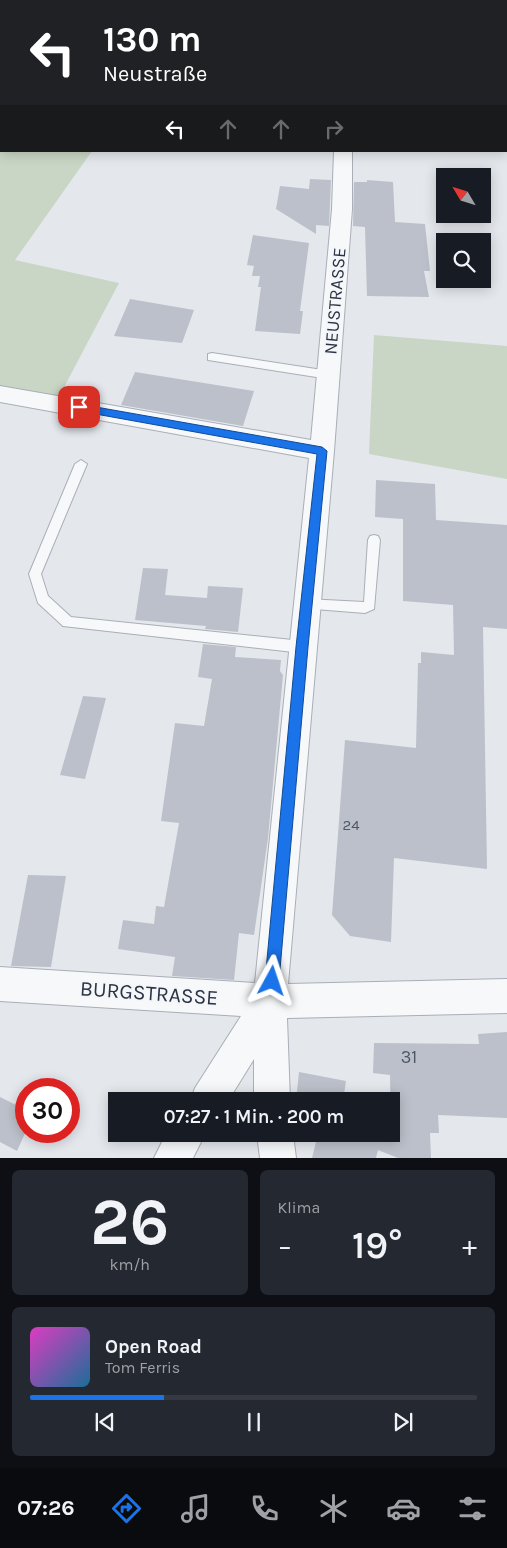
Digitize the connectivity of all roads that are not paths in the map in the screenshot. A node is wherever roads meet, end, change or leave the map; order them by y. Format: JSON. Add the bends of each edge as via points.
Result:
{"nodes":[{"id":1,"x":343,"y":152,"type":"edge"},
{"id":2,"x":212,"y":357,"type":"dead end"},
{"id":3,"x":329,"y":375,"type":"junction"},
{"id":4,"x":0,"y":394,"type":"edge"},
{"id":5,"x":322,"y":451,"type":"junction"},
{"id":6,"x":80,"y":464,"type":"dead end"},
{"id":7,"x":374,"y":540,"type":"dead end"},
{"id":8,"x":306,"y":604,"type":"junction"},
{"id":9,"x":302,"y":647,"type":"junction"},
{"id":10,"x":0,"y":984,"type":"edge"},
{"id":11,"x":507,"y":996,"type":"edge"},
{"id":12,"x":270,"y":1001,"type":"junction"},
{"id":13,"x":214,"y":1092,"type":"edge"},
{"id":14,"x":272,"y":1092,"type":"edge"},
{"id":15,"x":182,"y":1142,"type":"edge"},
{"id":16,"x":276,"y":1142,"type":"edge"},
{"id":17,"x":172,"y":1158,"type":"edge"},
{"id":18,"x":278,"y":1158,"type":"edge"}],
"edges":[{"from":1,"to":3,"type":"street","name":"NEUSTRASSE","via":[[342,209]]},
{"from":2,"to":3,"type":"lane"},
{"from":3,"to":5,"type":"street","name":"NEUSTRASSE"},
{"from":4,"to":5,"type":"street"},
{"from":5,"to":8,"type":"street","name":"NEUSTRASSE"},
{"from":6,"to":9,"type":"lane","via":[[35,574],[42,599],[68,622]]},
{"from":7,"to":8,"type":"lane","via":[[370,606]]},
{"from":8,"to":9,"type":"street","name":"NEUSTRASSE"},
{"from":9,"to":12,"type":"street","name":"NEUSTRASSE"},
{"from":10,"to":12,"type":"street","name":"BURGSTRASSE"},
{"from":11,"to":12,"type":"street","name":"BURGSTRASSE"},
{"from":12,"to":13,"type":"street","name":"NEUSTRASSE"},
{"from":12,"to":14,"type":"street"},
{"from":15,"to":17,"type":"street"},
{"from":16,"to":18,"type":"street"}]}
